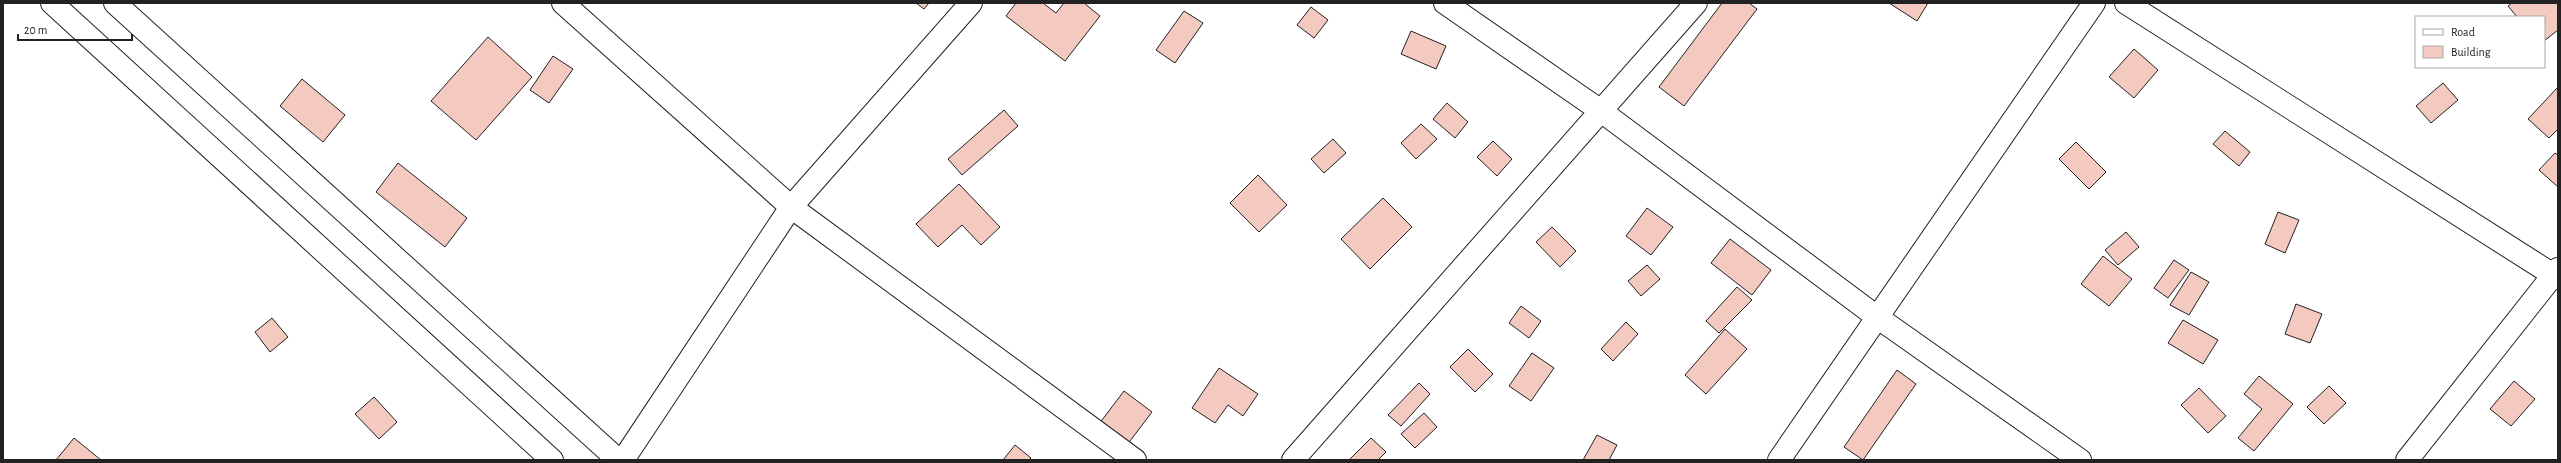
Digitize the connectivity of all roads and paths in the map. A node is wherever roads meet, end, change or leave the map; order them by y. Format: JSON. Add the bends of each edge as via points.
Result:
{"nodes":[{"id":1,"x":52,"y":3,"type":"edge"},
{"id":2,"x":115,"y":3,"type":"edge"},
{"id":3,"x":563,"y":3,"type":"edge"},
{"id":4,"x":971,"y":3,"type":"edge"},
{"id":5,"x":1445,"y":3,"type":"edge"},
{"id":6,"x":1696,"y":3,"type":"edge"},
{"id":7,"x":2094,"y":3,"type":"edge"},
{"id":8,"x":2126,"y":3,"type":"edge"},
{"id":9,"x":1601,"y":111,"type":"junction"},
{"id":10,"x":791,"y":207,"type":"junction"},
{"id":11,"x":2556,"y":274,"type":"edge"},
{"id":12,"x":1877,"y":318,"type":"junction"},
{"id":13,"x":552,"y":460,"type":"edge"},
{"id":14,"x":618,"y":460,"type":"edge"},
{"id":15,"x":623,"y":460,"type":"edge"},
{"id":16,"x":1135,"y":460,"type":"edge"},
{"id":17,"x":1293,"y":460,"type":"edge"},
{"id":18,"x":1779,"y":460,"type":"edge"},
{"id":19,"x":2080,"y":460,"type":"edge"},
{"id":20,"x":2407,"y":460,"type":"edge"}],
"edges":[{"from":1,"to":13,"type":"street"},
{"from":2,"to":14,"type":"street"},
{"from":3,"to":10,"type":"street"},
{"from":4,"to":10,"type":"street"},
{"from":5,"to":9,"type":"street"},
{"from":6,"to":9,"type":"street"},
{"from":7,"to":12,"type":"street"},
{"from":8,"to":11,"type":"street"},
{"from":9,"to":12,"type":"street"},
{"from":9,"to":17,"type":"street"},
{"from":10,"to":15,"type":"street"},
{"from":10,"to":16,"type":"street"},
{"from":11,"to":20,"type":"street"},
{"from":12,"to":18,"type":"street"},
{"from":12,"to":19,"type":"street"}]}
